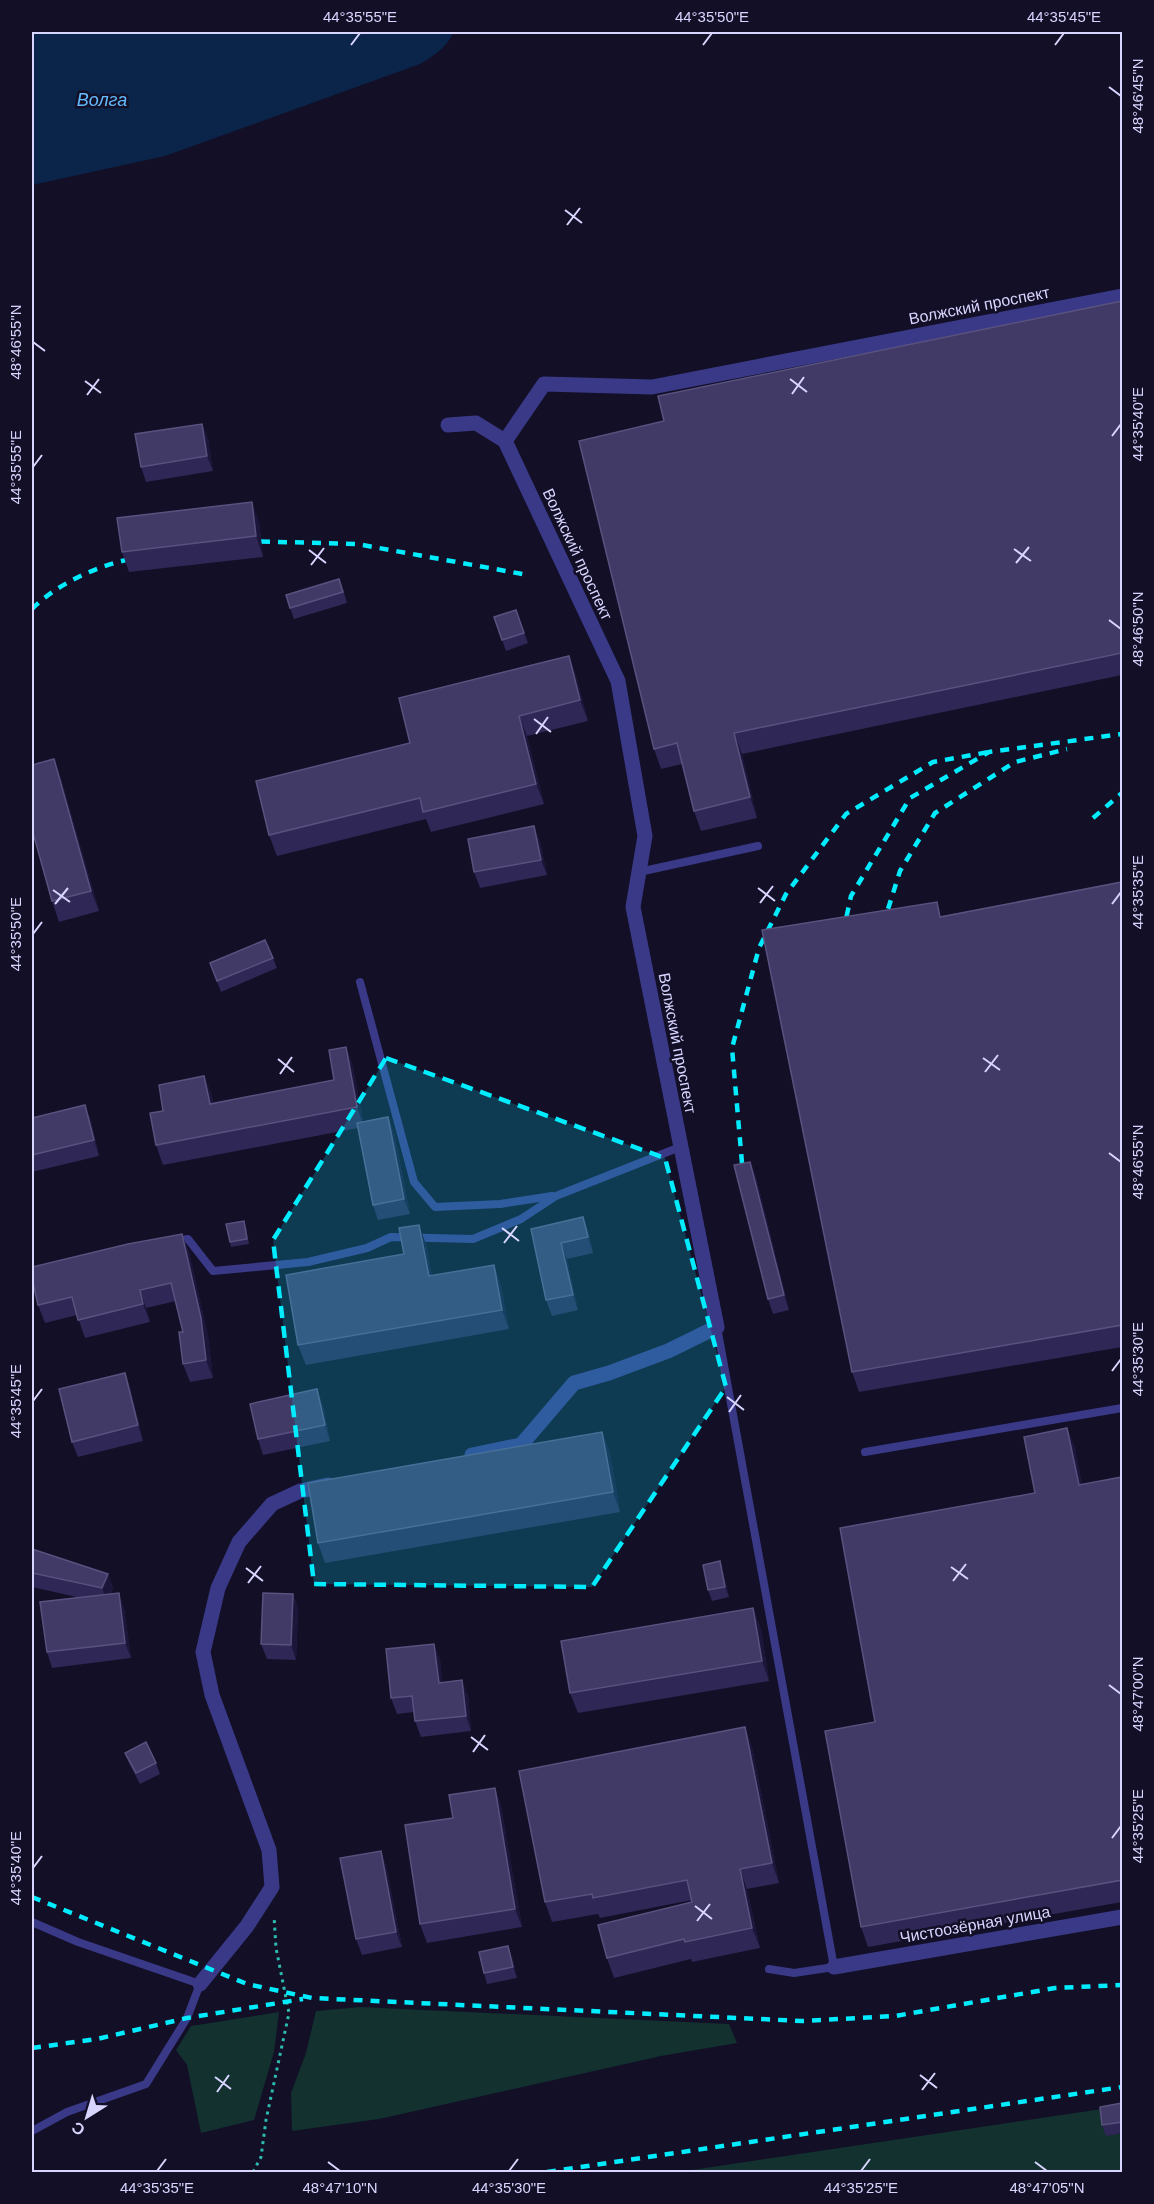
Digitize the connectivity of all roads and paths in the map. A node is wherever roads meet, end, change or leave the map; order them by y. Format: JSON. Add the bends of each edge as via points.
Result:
{"nodes":[{"id":1,"x":1122,"y":296,"type":"edge"},
{"id":2,"x":448,"y":425,"type":"dead end"},
{"id":3,"x":505,"y":441,"type":"junction"},
{"id":4,"x":758,"y":846,"type":"dead end"},
{"id":5,"x":639,"y":872,"type":"junction"},
{"id":6,"x":360,"y":982,"type":"dead end"},
{"id":7,"x":681,"y":1147,"type":"junction"},
{"id":8,"x":556,"y":1196,"type":"junction"},
{"id":9,"x":166,"y":1244,"type":"edge"},
{"id":10,"x":717,"y":1327,"type":"junction"},
{"id":11,"x":1122,"y":1408,"type":"edge"},
{"id":12,"x":865,"y":1452,"type":"dead end"},
{"id":13,"x":451,"y":1460,"type":"edge"},
{"id":14,"x":346,"y":1482,"type":"edge"},
{"id":15,"x":272,"y":1887,"type":"junction"},
{"id":16,"x":1122,"y":1917,"type":"edge"},
{"id":17,"x":32,"y":1922,"type":"edge"},
{"id":18,"x":834,"y":1967,"type":"junction"},
{"id":19,"x":769,"y":1969,"type":"dead end"},
{"id":20,"x":200,"y":1984,"type":"junction"},
{"id":21,"x":32,"y":2131,"type":"edge"},
{"id":22,"x":253,"y":2172,"type":"edge"}],
"edges":[{"from":1,"to":3,"type":"street","name":"Волжский проспект","via":[[652,387],[544,384]]},
{"from":2,"to":3,"type":"street","via":[[476,423]]},
{"from":3,"to":5,"type":"street","name":"Волжский проспект","via":[[618,681],[645,836]]},
{"from":4,"to":5,"type":"lane"},
{"from":5,"to":7,"type":"street","name":"Волжский проспект","via":[[633,907]]},
{"from":6,"to":8,"type":"lane","via":[[414,1182],[435,1207]]},
{"from":7,"to":8,"type":"lane"},
{"from":7,"to":10,"type":"street","name":"Волжский проспект"},
{"from":8,"to":9,"type":"lane","via":[[521,1219],[473,1239],[391,1237],[367,1248],[308,1262],[213,1271],[188,1239]]},
{"from":10,"to":13,"type":"street","via":[[649,1358],[574,1383],[521,1445]]},
{"from":10,"to":18,"type":"lane"},
{"from":11,"to":12,"type":"lane"},
{"from":14,"to":15,"type":"street","via":[[300,1491],[272,1504],[239,1542],[219,1588],[203,1652],[212,1695],[269,1850]]},
{"from":15,"to":20,"type":"street","via":[[247,1926]]},
{"from":15,"to":22,"type":"path","via":[[276,1948],[289,2013],[261,2157]]},
{"from":16,"to":18,"type":"street","name":"Чистоозёрная улица"},
{"from":17,"to":20,"type":"lane"},
{"from":18,"to":19,"type":"lane","via":[[795,1973]]},
{"from":20,"to":21,"type":"lane","via":[[187,2018],[146,2084],[67,2112]]}]}
